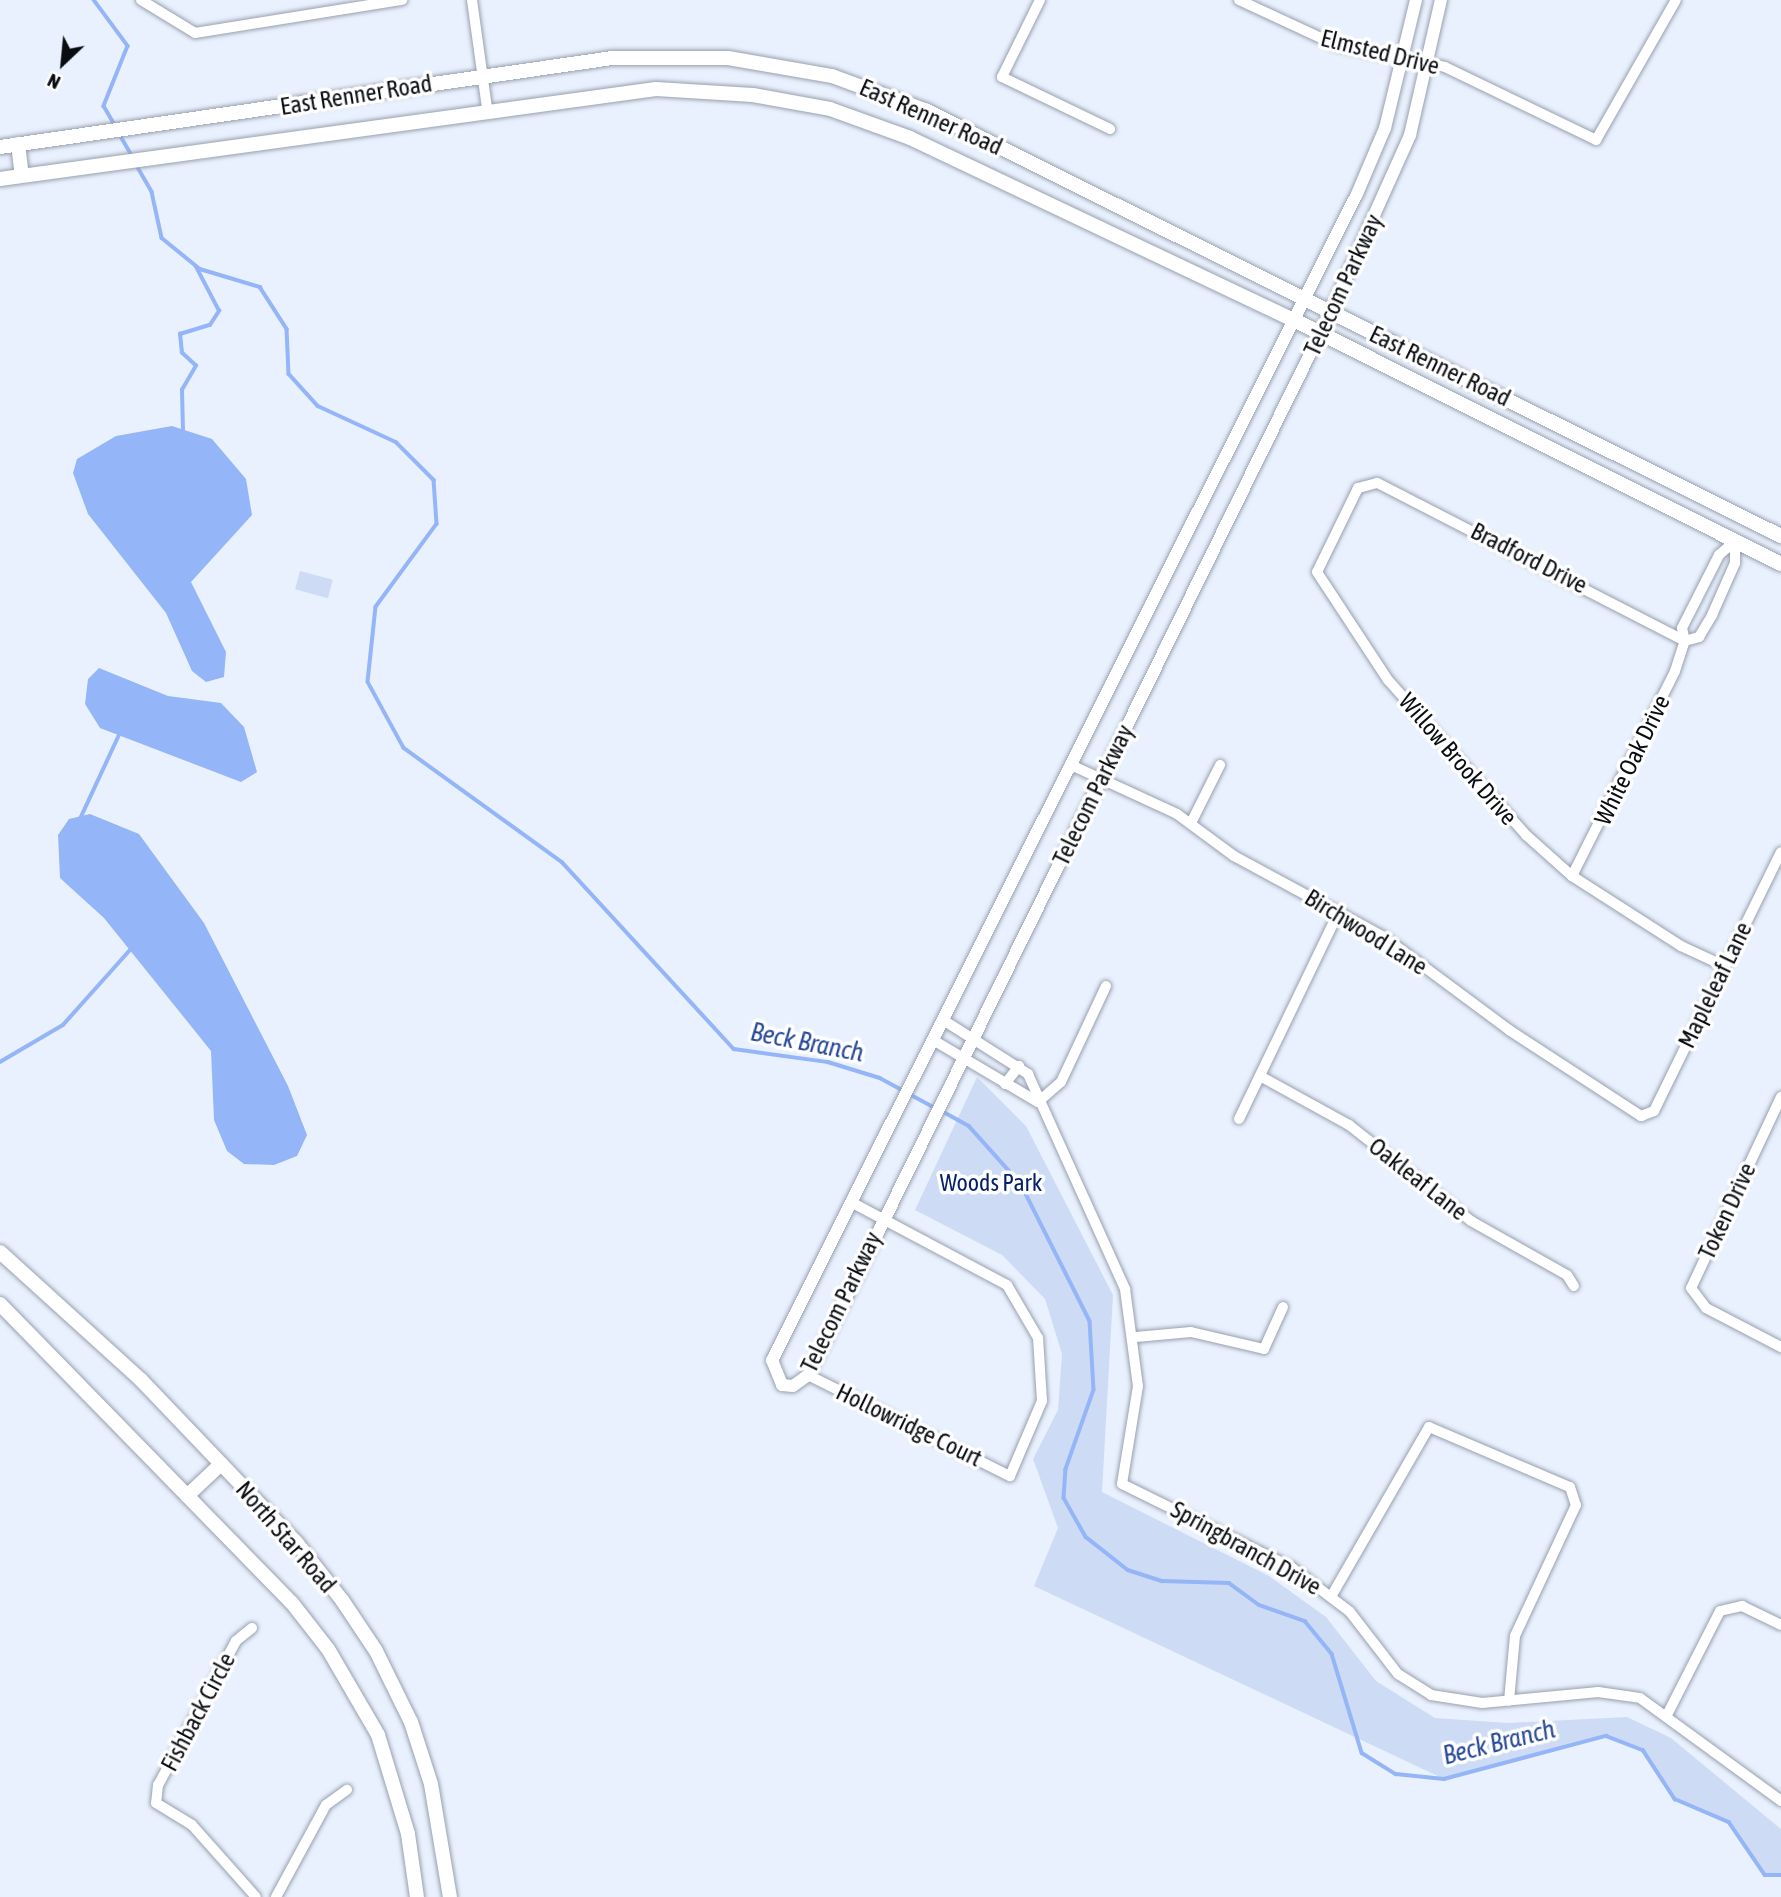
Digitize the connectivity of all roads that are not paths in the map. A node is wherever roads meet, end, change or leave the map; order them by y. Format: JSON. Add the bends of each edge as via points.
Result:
{"nodes":[{"id":1,"x":141,"y":0,"type":"edge"},
{"id":2,"x":402,"y":0,"type":"edge"},
{"id":3,"x":472,"y":0,"type":"edge"},
{"id":4,"x":1040,"y":0,"type":"edge"},
{"id":5,"x":1239,"y":0,"type":"edge"},
{"id":6,"x":1416,"y":0,"type":"edge"},
{"id":7,"x":1441,"y":0,"type":"edge"},
{"id":8,"x":1676,"y":0,"type":"edge"},
{"id":9,"x":1404,"y":57,"type":"junction"},
{"id":10,"x":1428,"y":62,"type":"junction"},
{"id":11,"x":484,"y":75,"type":"junction"},
{"id":12,"x":486,"y":108,"type":"junction"},
{"id":13,"x":1110,"y":130,"type":"dead end"},
{"id":14,"x":18,"y":144,"type":"junction"},
{"id":15,"x":0,"y":147,"type":"edge"},
{"id":16,"x":22,"y":176,"type":"junction"},
{"id":17,"x":0,"y":179,"type":"edge"},
{"id":18,"x":1303,"y":298,"type":"junction"},
{"id":19,"x":1331,"y":312,"type":"junction"},
{"id":20,"x":1292,"y":319,"type":"junction"},
{"id":21,"x":1320,"y":333,"type":"junction"},
{"id":22,"x":1369,"y":483,"type":"joint"},
{"id":23,"x":1746,"y":518,"type":"junction"},
{"id":24,"x":1781,"y":536,"type":"edge"},
{"id":25,"x":1735,"y":541,"type":"junction"},
{"id":26,"x":1781,"y":564,"type":"edge"},
{"id":27,"x":1685,"y":641,"type":"junction"},
{"id":28,"x":1071,"y":765,"type":"junction"},
{"id":29,"x":1220,"y":765,"type":"dead end"},
{"id":30,"x":1101,"y":779,"type":"junction"},
{"id":31,"x":1191,"y":823,"type":"junction"},
{"id":32,"x":1781,"y":852,"type":"edge"},
{"id":33,"x":1572,"y":876,"type":"junction"},
{"id":34,"x":1339,"y":911,"type":"junction"},
{"id":35,"x":1724,"y":966,"type":"junction"},
{"id":36,"x":1106,"y":986,"type":"dead end"},
{"id":37,"x":943,"y":1020,"type":"junction"},
{"id":38,"x":973,"y":1036,"type":"junction"},
{"id":39,"x":933,"y":1040,"type":"junction"},
{"id":40,"x":963,"y":1056,"type":"junction"},
{"id":41,"x":1019,"y":1066,"type":"junction"},
{"id":42,"x":1259,"y":1076,"type":"junction"},
{"id":43,"x":1005,"y":1084,"type":"junction"},
{"id":44,"x":1781,"y":1097,"type":"edge"},
{"id":45,"x":1038,"y":1102,"type":"junction"},
{"id":46,"x":1649,"y":1117,"type":"joint"},
{"id":47,"x":1239,"y":1119,"type":"dead end"},
{"id":48,"x":853,"y":1203,"type":"junction"},
{"id":49,"x":882,"y":1217,"type":"junction"},
{"id":50,"x":1,"y":1259,"type":"edge"},
{"id":51,"x":1574,"y":1286,"type":"dead end"},
{"id":52,"x":0,"y":1304,"type":"edge"},
{"id":53,"x":1283,"y":1307,"type":"dead end"},
{"id":54,"x":1136,"y":1337,"type":"junction"},
{"id":55,"x":1781,"y":1348,"type":"edge"},
{"id":56,"x":808,"y":1375,"type":"junction"},
{"id":57,"x":221,"y":1464,"type":"junction"},
{"id":58,"x":187,"y":1496,"type":"junction"},
{"id":59,"x":1332,"y":1595,"type":"junction"},
{"id":60,"x":1781,"y":1625,"type":"edge"},
{"id":61,"x":252,"y":1628,"type":"dead end"},
{"id":62,"x":1509,"y":1702,"type":"junction"},
{"id":63,"x":1668,"y":1713,"type":"junction"},
{"id":64,"x":347,"y":1790,"type":"dead end"},
{"id":65,"x":1781,"y":1801,"type":"edge"},
{"id":66,"x":257,"y":1897,"type":"edge"},
{"id":67,"x":276,"y":1897,"type":"edge"},
{"id":68,"x":417,"y":1897,"type":"edge"},
{"id":69,"x":450,"y":1897,"type":"edge"}],
"edges":[{"from":1,"to":2,"type":"street","via":[[195,33]]},
{"from":3,"to":11,"type":"street"},
{"from":4,"to":13,"type":"street","via":[[1002,77]]},
{"from":5,"to":9,"type":"street","name":"Elmsted Drive","via":[[1336,45]]},
{"from":6,"to":9,"type":"street","name":"Telecom Parkway"},
{"from":7,"to":10,"type":"street","name":"Telecom Parkway"},
{"from":8,"to":10,"type":"street","name":"Elmsted Drive","via":[[1596,140]]},
{"from":9,"to":10,"type":"street","name":"Elmsted Drive"},
{"from":9,"to":18,"type":"street","name":"Telecom Parkway","via":[[1381,138]]},
{"from":10,"to":19,"type":"street","name":"Telecom Parkway","via":[[1393,179]]},
{"from":11,"to":12,"type":"street"},
{"from":11,"to":14,"type":"main road","name":"East Renner Road"},
{"from":11,"to":18,"type":"main road","name":"East Renner Road","via":[[673,55],[832,76],[927,111]]},
{"from":12,"to":16,"type":"main road","name":"East Renner Road"},
{"from":12,"to":20,"type":"main road","name":"East Renner Road","via":[[656,89],[753,95],[830,109],[910,138]]},
{"from":14,"to":15,"type":"main road","name":"East Renner Road"},
{"from":14,"to":16,"type":"main road"},
{"from":16,"to":17,"type":"main road","name":"East Renner Road"},
{"from":18,"to":19,"type":"main road","name":"East Renner Road"},
{"from":18,"to":20,"type":"street","name":"Telecom Parkway"},
{"from":19,"to":21,"type":"street","name":"Telecom Parkway"},
{"from":19,"to":23,"type":"main road","name":"East Renner Road"},
{"from":20,"to":21,"type":"main road","name":"East Renner Road"},
{"from":20,"to":28,"type":"street","name":"Telecom Parkway"},
{"from":21,"to":25,"type":"main road","name":"East Renner Road"},
{"from":21,"to":30,"type":"street","name":"Telecom Parkway"},
{"from":22,"to":27,"type":"street","name":"Bradford Drive","via":[[1539,562]]},
{"from":22,"to":33,"type":"street","name":"Willow Brook Drive","via":[[1358,488],[1317,572],[1322,586],[1388,680],[1490,799]]},
{"from":23,"to":24,"type":"main road","name":"East Renner Road"},
{"from":23,"to":25,"type":"main road"},
{"from":25,"to":26,"type":"main road","name":"East Renner Road"},
{"from":25,"to":27,"type":"street","name":"White Oak Drive","via":[[1719,555],[1695,601],[1682,628]]},
{"from":25,"to":27,"type":"street","name":"White Oak Drive","via":[[1735,563],[1712,615],[1699,638]]},
{"from":27,"to":33,"type":"street","name":"White Oak Drive","via":[[1607,817]]},
{"from":28,"to":30,"type":"street","name":"Birchwood Lane"},
{"from":28,"to":37,"type":"street","name":"Telecom Parkway"},
{"from":29,"to":31,"type":"street"},
{"from":30,"to":31,"type":"street","name":"Birchwood Lane"},
{"from":30,"to":38,"type":"street","name":"Telecom Parkway"},
{"from":31,"to":34,"type":"street","name":"Birchwood Lane","via":[[1234,856]]},
{"from":32,"to":35,"type":"street","name":"Mapleleaf Lane"},
{"from":33,"to":35,"type":"street","name":"Willow Brook Drive","via":[[1681,946]]},
{"from":34,"to":42,"type":"street"},
{"from":34,"to":46,"type":"street","name":"Birchwood Lane","via":[[1585,1082]]},
{"from":35,"to":46,"type":"street","name":"Mapleleaf Lane"},
{"from":36,"to":45,"type":"street","via":[[1061,1082]]},
{"from":37,"to":38,"type":"street","name":"Springbranch Drive"},
{"from":37,"to":39,"type":"street","name":"Telecom Parkway"},
{"from":38,"to":40,"type":"street","name":"Telecom Parkway"},
{"from":38,"to":41,"type":"street","name":"Springbranch Drive"},
{"from":39,"to":40,"type":"street"},
{"from":39,"to":48,"type":"street","name":"Telecom Parkway"},
{"from":40,"to":43,"type":"street"},
{"from":40,"to":49,"type":"street","name":"Telecom Parkway"},
{"from":41,"to":43,"type":"street"},
{"from":41,"to":45,"type":"street","name":"Springbranch Drive"},
{"from":42,"to":47,"type":"street"},
{"from":42,"to":51,"type":"street","name":"Oakleaf Lane","via":[[1349,1125],[1471,1221],[1567,1275]]},
{"from":43,"to":45,"type":"street"},
{"from":44,"to":55,"type":"street","name":"Token Drive","via":[[1691,1288],[1706,1308]]},
{"from":45,"to":54,"type":"street","name":"Springbranch Drive","via":[[1125,1289]]},
{"from":48,"to":49,"type":"street"},
{"from":48,"to":56,"type":"street","name":"Telecom Parkway","via":[[772,1360],[782,1385],[801,1383]]},
{"from":49,"to":56,"type":"street","name":"Telecom Parkway"},
{"from":49,"to":56,"type":"street","name":"Hollowridge Court","via":[[991,1273],[1030,1318],[1042,1358],[1042,1401],[1010,1476]]},
{"from":50,"to":57,"type":"main road","name":"North Star Road","via":[[141,1380]]},
{"from":52,"to":58,"type":"main road","name":"North Star Road"},
{"from":53,"to":54,"type":"street","via":[[1264,1349],[1191,1332]]},
{"from":54,"to":59,"type":"street","name":"Springbranch Drive","via":[[1138,1386],[1122,1484],[1244,1541]]},
{"from":57,"to":58,"type":"main road"},
{"from":57,"to":69,"type":"main road","name":"North Star Road","via":[[296,1542],[376,1651],[411,1722],[430,1784]]},
{"from":58,"to":68,"type":"main road","name":"North Star Road","via":[[292,1604],[352,1688],[396,1785]]},
{"from":59,"to":62,"type":"street","name":"Springbranch Drive","via":[[1411,1685],[1451,1700]]},
{"from":59,"to":62,"type":"street","via":[[1429,1427],[1570,1487],[1578,1499],[1521,1617]]},
{"from":60,"to":63,"type":"street","via":[[1742,1606],[1713,1617]]},
{"from":61,"to":66,"type":"street","name":"Fishback Circle","via":[[236,1642],[158,1785],[156,1803],[192,1825]]},
{"from":62,"to":63,"type":"street","name":"Springbranch Drive","via":[[1621,1693]]},
{"from":63,"to":65,"type":"street","name":"Springbranch Drive"},
{"from":64,"to":67,"type":"street","via":[[326,1805]]}]}
